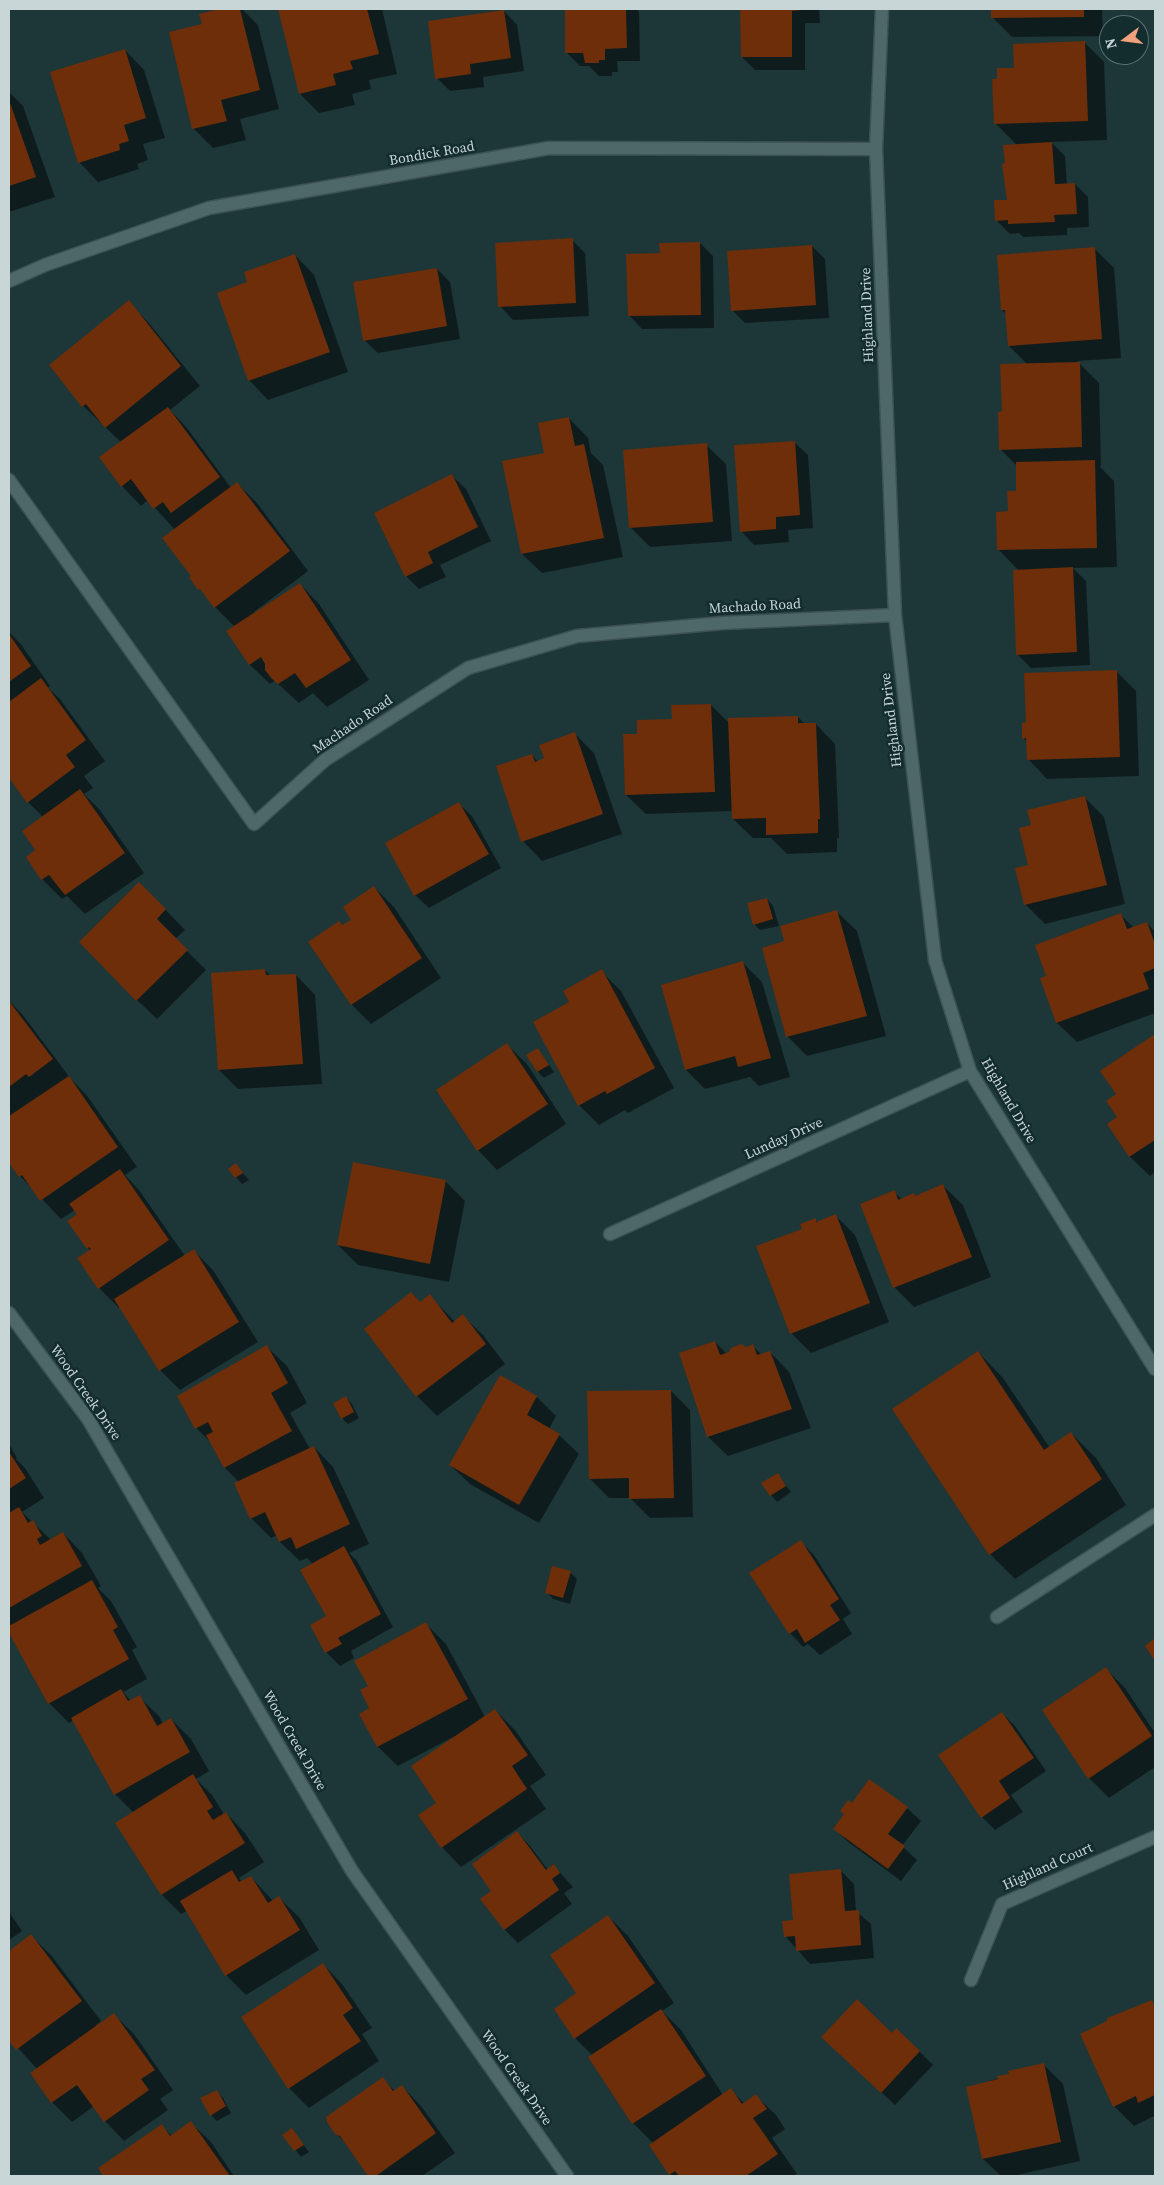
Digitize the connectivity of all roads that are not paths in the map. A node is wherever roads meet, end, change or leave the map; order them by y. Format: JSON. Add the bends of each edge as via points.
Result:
{"nodes":[{"id":1,"x":882,"y":9,"type":"edge"},
{"id":2,"x":876,"y":149,"type":"junction"},
{"id":3,"x":9,"y":281,"type":"edge"},
{"id":4,"x":9,"y":480,"type":"edge"},
{"id":5,"x":895,"y":615,"type":"junction"},
{"id":6,"x":970,"y":1071,"type":"junction"},
{"id":7,"x":610,"y":1234,"type":"dead end"},
{"id":8,"x":9,"y":1313,"type":"edge"},
{"id":9,"x":1155,"y":1369,"type":"edge"},
{"id":10,"x":1155,"y":1514,"type":"edge"},
{"id":11,"x":997,"y":1617,"type":"dead end"},
{"id":12,"x":1155,"y":1837,"type":"edge"},
{"id":13,"x":971,"y":1980,"type":"dead end"},
{"id":14,"x":567,"y":2176,"type":"edge"}],
"edges":[{"from":1,"to":2,"type":"street","name":"Highland Drive"},
{"from":2,"to":3,"type":"street","name":"Bondick Road","via":[[549,148],[209,208]]},
{"from":2,"to":5,"type":"street","name":"Highland Drive"},
{"from":4,"to":5,"type":"street","name":"Machado Road","via":[[254,824],[325,760],[468,668],[577,636],[723,623]]},
{"from":5,"to":6,"type":"street","name":"Highland Drive","via":[[935,960]]},
{"from":6,"to":7,"type":"street","name":"Lunday Drive"},
{"from":6,"to":9,"type":"street","name":"Highland Drive"},
{"from":8,"to":14,"type":"street","name":"Wood Creek Drive","via":[[88,1419],[352,1871]]},
{"from":10,"to":11,"type":"street"},
{"from":12,"to":13,"type":"street","name":"Highland Court","via":[[1002,1904]]}]}
